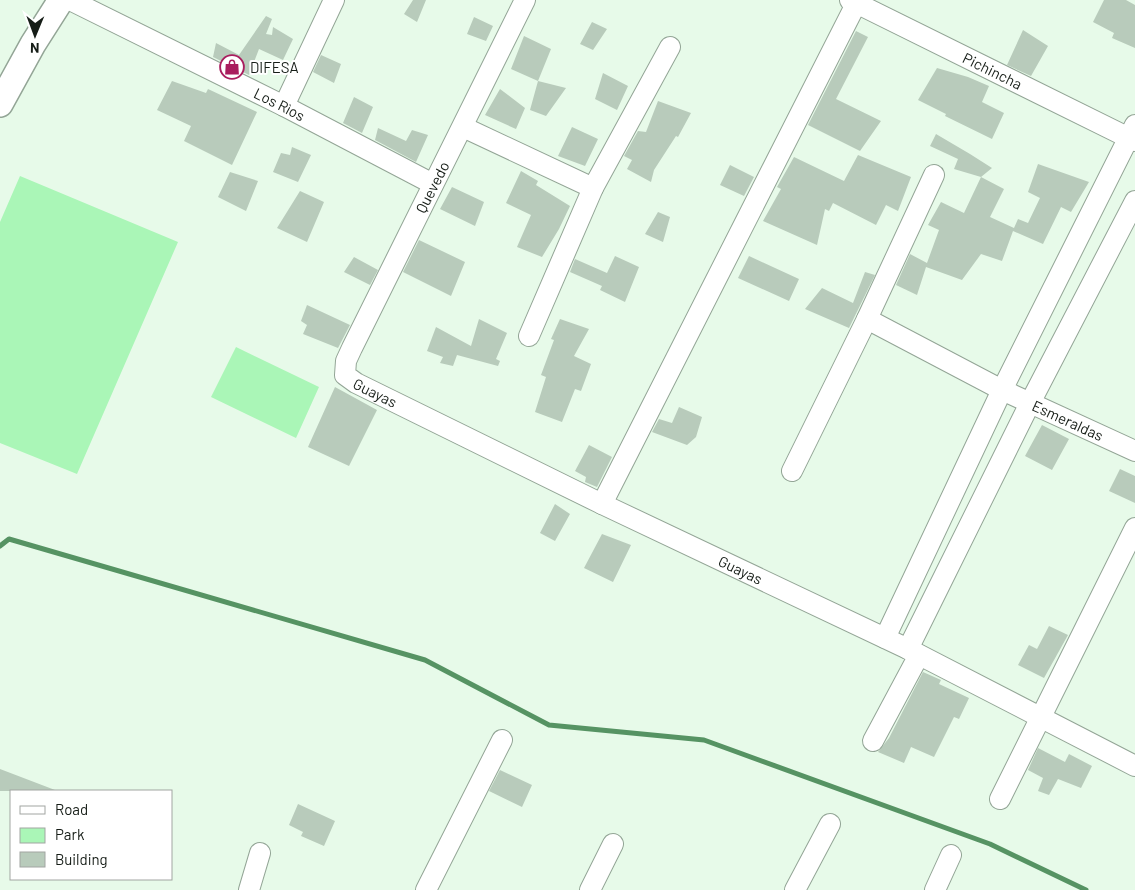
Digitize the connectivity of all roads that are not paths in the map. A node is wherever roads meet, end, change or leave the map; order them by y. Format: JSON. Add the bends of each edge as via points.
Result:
{"nodes":[{"id":1,"x":61,"y":0,"type":"edge"},
{"id":2,"x":70,"y":0,"type":"edge"},
{"id":3,"x":334,"y":0,"type":"edge"},
{"id":4,"x":525,"y":0,"type":"edge"},
{"id":5,"x":854,"y":1,"type":"edge"},
{"id":6,"x":670,"y":47,"type":"dead end"},
{"id":7,"x":0,"y":104,"type":"edge"},
{"id":8,"x":284,"y":106,"type":"junction"},
{"id":9,"x":463,"y":127,"type":"junction"},
{"id":10,"x":1133,"y":134,"type":"edge"},
{"id":11,"x":934,"y":175,"type":"dead end"},
{"id":12,"x":433,"y":184,"type":"junction"},
{"id":13,"x":593,"y":188,"type":"junction"},
{"id":14,"x":1135,"y":200,"type":"edge"},
{"id":15,"x":867,"y":319,"type":"junction"},
{"id":16,"x":529,"y":336,"type":"dead end"},
{"id":17,"x":345,"y":375,"type":"joint"},
{"id":18,"x":1002,"y":390,"type":"junction"},
{"id":19,"x":1030,"y":403,"type":"junction"},
{"id":20,"x":1135,"y":451,"type":"edge"},
{"id":21,"x":792,"y":471,"type":"dead end"},
{"id":22,"x":602,"y":504,"type":"junction"},
{"id":23,"x":1135,"y":528,"type":"edge"},
{"id":24,"x":884,"y":638,"type":"junction"},
{"id":25,"x":914,"y":652,"type":"junction"},
{"id":26,"x":1041,"y":719,"type":"junction"},
{"id":27,"x":502,"y":740,"type":"dead end"},
{"id":28,"x":873,"y":741,"type":"dead end"},
{"id":29,"x":1135,"y":766,"type":"edge"},
{"id":30,"x":1000,"y":799,"type":"dead end"},
{"id":31,"x":830,"y":824,"type":"dead end"},
{"id":32,"x":613,"y":844,"type":"dead end"},
{"id":33,"x":260,"y":853,"type":"dead end"},
{"id":34,"x":951,"y":855,"type":"dead end"},
{"id":35,"x":249,"y":890,"type":"edge"},
{"id":36,"x":426,"y":890,"type":"edge"},
{"id":37,"x":590,"y":890,"type":"edge"},
{"id":38,"x":795,"y":890,"type":"edge"},
{"id":39,"x":935,"y":890,"type":"edge"}],
"edges":[{"from":1,"to":7,"type":"street"},
{"from":2,"to":8,"type":"street","name":"Los Rìos"},
{"from":3,"to":8,"type":"street"},
{"from":4,"to":9,"type":"street","name":"Quevedo"},
{"from":5,"to":10,"type":"street","name":"Pichincha"},
{"from":5,"to":22,"type":"street"},
{"from":6,"to":13,"type":"street"},
{"from":8,"to":12,"type":"street","name":"Los Rìos"},
{"from":9,"to":12,"type":"street","name":"Quevedo"},
{"from":9,"to":13,"type":"street"},
{"from":10,"to":18,"type":"street"},
{"from":11,"to":15,"type":"street"},
{"from":12,"to":17,"type":"street","name":"Quevedo","via":[[346,361]]},
{"from":13,"to":16,"type":"street"},
{"from":14,"to":19,"type":"street"},
{"from":15,"to":18,"type":"street","name":"Esmeraldas"},
{"from":15,"to":21,"type":"street"},
{"from":17,"to":22,"type":"street","name":"Guayas"},
{"from":18,"to":19,"type":"street","name":"Esmeraldas"},
{"from":18,"to":24,"type":"street"},
{"from":19,"to":20,"type":"street","name":"Esmeraldas"},
{"from":19,"to":25,"type":"street"},
{"from":22,"to":24,"type":"street","name":"Guayas"},
{"from":23,"to":26,"type":"street"},
{"from":24,"to":25,"type":"street","name":"Guayas"},
{"from":25,"to":26,"type":"street","name":"Guayas"},
{"from":25,"to":28,"type":"street"},
{"from":26,"to":29,"type":"street","name":"Guayas"},
{"from":26,"to":30,"type":"street"},
{"from":27,"to":36,"type":"street"},
{"from":31,"to":38,"type":"street"},
{"from":32,"to":37,"type":"street"},
{"from":33,"to":35,"type":"street"},
{"from":34,"to":39,"type":"street"}]}
